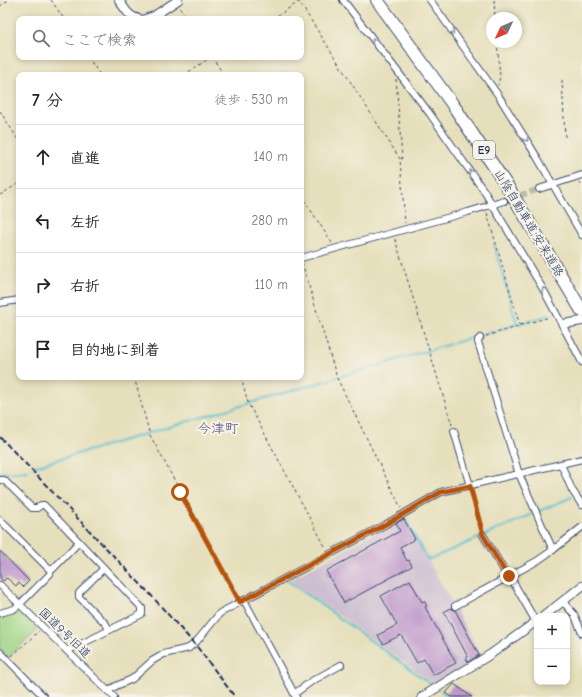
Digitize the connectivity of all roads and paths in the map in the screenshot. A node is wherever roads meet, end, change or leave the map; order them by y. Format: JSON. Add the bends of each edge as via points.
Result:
{"nodes":[{"id":1,"x":9,"y":0,"type":"edge"},
{"id":2,"x":51,"y":0,"type":"edge"},
{"id":3,"x":119,"y":0,"type":"edge"},
{"id":4,"x":302,"y":0,"type":"edge"},
{"id":5,"x":343,"y":0,"type":"edge"},
{"id":6,"x":377,"y":0,"type":"edge"},
{"id":7,"x":382,"y":0,"type":"edge"},
{"id":8,"x":430,"y":0,"type":"edge"},
{"id":9,"x":494,"y":0,"type":"edge"},
{"id":10,"x":177,"y":1,"type":"edge"},
{"id":11,"x":298,"y":1,"type":"edge"},
{"id":12,"x":0,"y":6,"type":"edge"},
{"id":13,"x":495,"y":12,"type":"edge"},
{"id":14,"x":62,"y":16,"type":"edge"},
{"id":15,"x":132,"y":16,"type":"edge"},
{"id":16,"x":154,"y":16,"type":"edge"},
{"id":17,"x":186,"y":16,"type":"edge"},
{"id":18,"x":276,"y":16,"type":"edge"},
{"id":19,"x":498,"y":48,"type":"edge"},
{"id":20,"x":90,"y":60,"type":"edge"},
{"id":21,"x":207,"y":60,"type":"edge"},
{"id":22,"x":214,"y":60,"type":"edge"},
{"id":23,"x":398,"y":71,"type":"junction"},
{"id":24,"x":98,"y":72,"type":"edge"},
{"id":25,"x":189,"y":72,"type":"edge"},
{"id":26,"x":222,"y":72,"type":"edge"},
{"id":27,"x":500,"y":77,"type":"dead end"},
{"id":28,"x":562,"y":80,"type":"dead end"},
{"id":29,"x":0,"y":111,"type":"edge"},
{"id":30,"x":16,"y":136,"type":"edge"},
{"id":31,"x":564,"y":137,"type":"dead end"},
{"id":32,"x":400,"y":159,"type":"junction"},
{"id":33,"x":582,"y":174,"type":"edge"},
{"id":34,"x":554,"y":184,"type":"junction"},
{"id":35,"x":16,"y":185,"type":"edge"},
{"id":36,"x":539,"y":189,"type":"tunnel mouth"},
{"id":37,"x":0,"y":195,"type":"edge"},
{"id":38,"x":304,"y":200,"type":"edge"},
{"id":39,"x":504,"y":201,"type":"tunnel mouth"},
{"id":40,"x":490,"y":206,"type":"junction"},
{"id":41,"x":406,"y":229,"type":"junction"},
{"id":42,"x":394,"y":232,"type":"junction"},
{"id":43,"x":582,"y":235,"type":"edge"},
{"id":44,"x":335,"y":248,"type":"junction"},
{"id":45,"x":304,"y":258,"type":"edge"},
{"id":46,"x":304,"y":269,"type":"edge"},
{"id":47,"x":16,"y":300,"type":"edge"},
{"id":48,"x":0,"y":303,"type":"edge"},
{"id":49,"x":581,"y":308,"type":"edge"},
{"id":50,"x":558,"y":315,"type":"junction"},
{"id":51,"x":582,"y":321,"type":"edge"},
{"id":52,"x":563,"y":324,"type":"junction"},
{"id":53,"x":520,"y":326,"type":"junction"},
{"id":54,"x":480,"y":338,"type":"joint"},
{"id":55,"x":582,"y":362,"type":"edge"},
{"id":56,"x":135,"y":380,"type":"edge"},
{"id":57,"x":242,"y":380,"type":"edge"},
{"id":58,"x":454,"y":431,"type":"joint"},
{"id":59,"x":582,"y":459,"type":"edge"},
{"id":60,"x":561,"y":464,"type":"junction"},
{"id":61,"x":519,"y":474,"type":"junction"},
{"id":62,"x":0,"y":480,"type":"edge"},
{"id":63,"x":470,"y":486,"type":"junction"},
{"id":64,"x":582,"y":505,"type":"edge"},
{"id":65,"x":404,"y":514,"type":"junction"},
{"id":66,"x":0,"y":520,"type":"edge"},
{"id":67,"x":582,"y":527,"type":"edge"},
{"id":68,"x":483,"y":535,"type":"joint"},
{"id":69,"x":79,"y":542,"type":"junction"},
{"id":70,"x":553,"y":550,"type":"junction"},
{"id":71,"x":329,"y":554,"type":"junction"},
{"id":72,"x":104,"y":568,"type":"junction"},
{"id":73,"x":51,"y":569,"type":"junction"},
{"id":74,"x":509,"y":576,"type":"junction"},
{"id":75,"x":0,"y":585,"type":"edge"},
{"id":76,"x":582,"y":586,"type":"edge"},
{"id":77,"x":242,"y":601,"type":"junction"},
{"id":78,"x":563,"y":602,"type":"junction"},
{"id":79,"x":19,"y":605,"type":"junction"},
{"id":80,"x":455,"y":606,"type":"dead end"},
{"id":81,"x":0,"y":613,"type":"edge"},
{"id":82,"x":548,"y":613,"type":"edge"},
{"id":83,"x":534,"y":617,"type":"edge"},
{"id":84,"x":534,"y":624,"type":"edge"},
{"id":85,"x":41,"y":630,"type":"dead end"},
{"id":86,"x":110,"y":630,"type":"junction"},
{"id":87,"x":582,"y":633,"type":"edge"},
{"id":88,"x":67,"y":651,"type":"junction"},
{"id":89,"x":0,"y":652,"type":"edge"},
{"id":90,"x":7,"y":660,"type":"junction"},
{"id":91,"x":342,"y":665,"type":"dead end"},
{"id":92,"x":108,"y":691,"type":"junction"},
{"id":93,"x":295,"y":695,"type":"edge"},
{"id":94,"x":44,"y":697,"type":"edge"},
{"id":95,"x":114,"y":697,"type":"edge"},
{"id":96,"x":422,"y":697,"type":"edge"}],
"edges":[{"from":1,"to":12,"type":"path"},
{"from":2,"to":14,"type":"path"},
{"from":3,"to":15,"type":"street"},
{"from":4,"to":11,"type":"path"},
{"from":23,"to":5,"type":"street","one_way":true},
{"from":6,"to":49,"type":"highway","name":"山陰自動車道;安来道路","number":"E9","via":[[479,143]]},
{"from":7,"to":49,"type":"highway","name":"山陰自動車道;安来道路","number":"E9","via":[[482,140],[544,237]]},
{"from":8,"to":34,"type":"street","one_way":true,"via":[[498,95]]},
{"from":9,"to":13,"type":"path"},
{"from":10,"to":16,"type":"street"},
{"from":10,"to":17,"type":"path"},
{"from":11,"to":18,"type":"path"},
{"from":11,"to":32,"type":"path"},
{"from":19,"to":27,"type":"path"},
{"from":20,"to":24,"type":"path"},
{"from":21,"to":25,"type":"path"},
{"from":22,"to":26,"type":"path"},
{"from":23,"to":32,"type":"path","via":[[396,77],[402,158]]},
{"from":40,"to":23,"type":"street","one_way":true,"via":[[444,133]]},
{"from":28,"to":31,"type":"path"},
{"from":29,"to":30,"type":"path"},
{"from":32,"to":41,"type":"path"},
{"from":33,"to":34,"type":"street"},
{"from":34,"to":36,"type":"street"},
{"from":34,"to":43,"type":"street"},
{"from":35,"to":37,"type":"path"},
{"from":38,"to":44,"type":"path"},
{"from":39,"to":40,"type":"street"},
{"from":40,"to":41,"type":"street"},
{"from":50,"to":40,"type":"street","one_way":true},
{"from":40,"to":53,"type":"path","via":[[487,216]]},
{"from":41,"to":42,"type":"street"},
{"from":42,"to":44,"type":"street"},
{"from":42,"to":58,"type":"path"},
{"from":44,"to":45,"type":"street"},
{"from":46,"to":65,"type":"path","via":[[337,378]]},
{"from":47,"to":48,"type":"street"},
{"from":50,"to":52,"type":"street"},
{"from":50,"to":53,"type":"path"},
{"from":51,"to":52,"type":"street"},
{"from":52,"to":55,"type":"street"},
{"from":53,"to":54,"type":"path"},
{"from":54,"to":61,"type":"street","via":[[478,341]]},
{"from":56,"to":77,"type":"path","via":[[150,435]]},
{"from":57,"to":71,"type":"path","via":[[248,403]]},
{"from":58,"to":63,"type":"street"},
{"from":59,"to":60,"type":"street"},
{"from":60,"to":61,"type":"street"},
{"from":60,"to":64,"type":"street","via":[[572,490]]},
{"from":61,"to":63,"type":"street"},
{"from":61,"to":70,"type":"street"},
{"from":62,"to":69,"type":"street","via":[[4,480],[32,508],[44,505]]},
{"from":63,"to":65,"type":"street","via":[[441,492]]},
{"from":63,"to":68,"type":"path"},
{"from":65,"to":71,"type":"street"},
{"from":66,"to":73,"type":"street"},
{"from":67,"to":70,"type":"street"},
{"from":68,"to":74,"type":"street"},
{"from":69,"to":72,"type":"street"},
{"from":69,"to":73,"type":"street"},
{"from":70,"to":74,"type":"street","via":[[537,562]]},
{"from":71,"to":77,"type":"street"},
{"from":72,"to":86,"type":"street","via":[[79,593],[79,597]]},
{"from":72,"to":86,"type":"street","via":[[142,608],[142,614]]},
{"from":73,"to":79,"type":"street","via":[[50,574]]},
{"from":74,"to":80,"type":"street"},
{"from":74,"to":83,"type":"street"},
{"from":75,"to":79,"type":"street","name":"国道9号旧道"},
{"from":76,"to":78,"type":"street"},
{"from":77,"to":92,"type":"street","via":[[218,615],[189,648],[164,654],[132,679]]},
{"from":77,"to":93,"type":"street"},
{"from":78,"to":82,"type":"street"},
{"from":78,"to":87,"type":"street","via":[[574,614]]},
{"from":79,"to":81,"type":"street"},
{"from":79,"to":88,"type":"street","name":"国道9号旧道"},
{"from":84,"to":96,"type":"street"},
{"from":85,"to":90,"type":"path"},
{"from":86,"to":88,"type":"street"},
{"from":88,"to":92,"type":"street","name":"国道9号旧道"},
{"from":89,"to":90,"type":"street"},
{"from":90,"to":94,"type":"street"},
{"from":91,"to":93,"type":"street","via":[[312,681]]},
{"from":92,"to":95,"type":"street","name":"国道9号旧道"}]}
